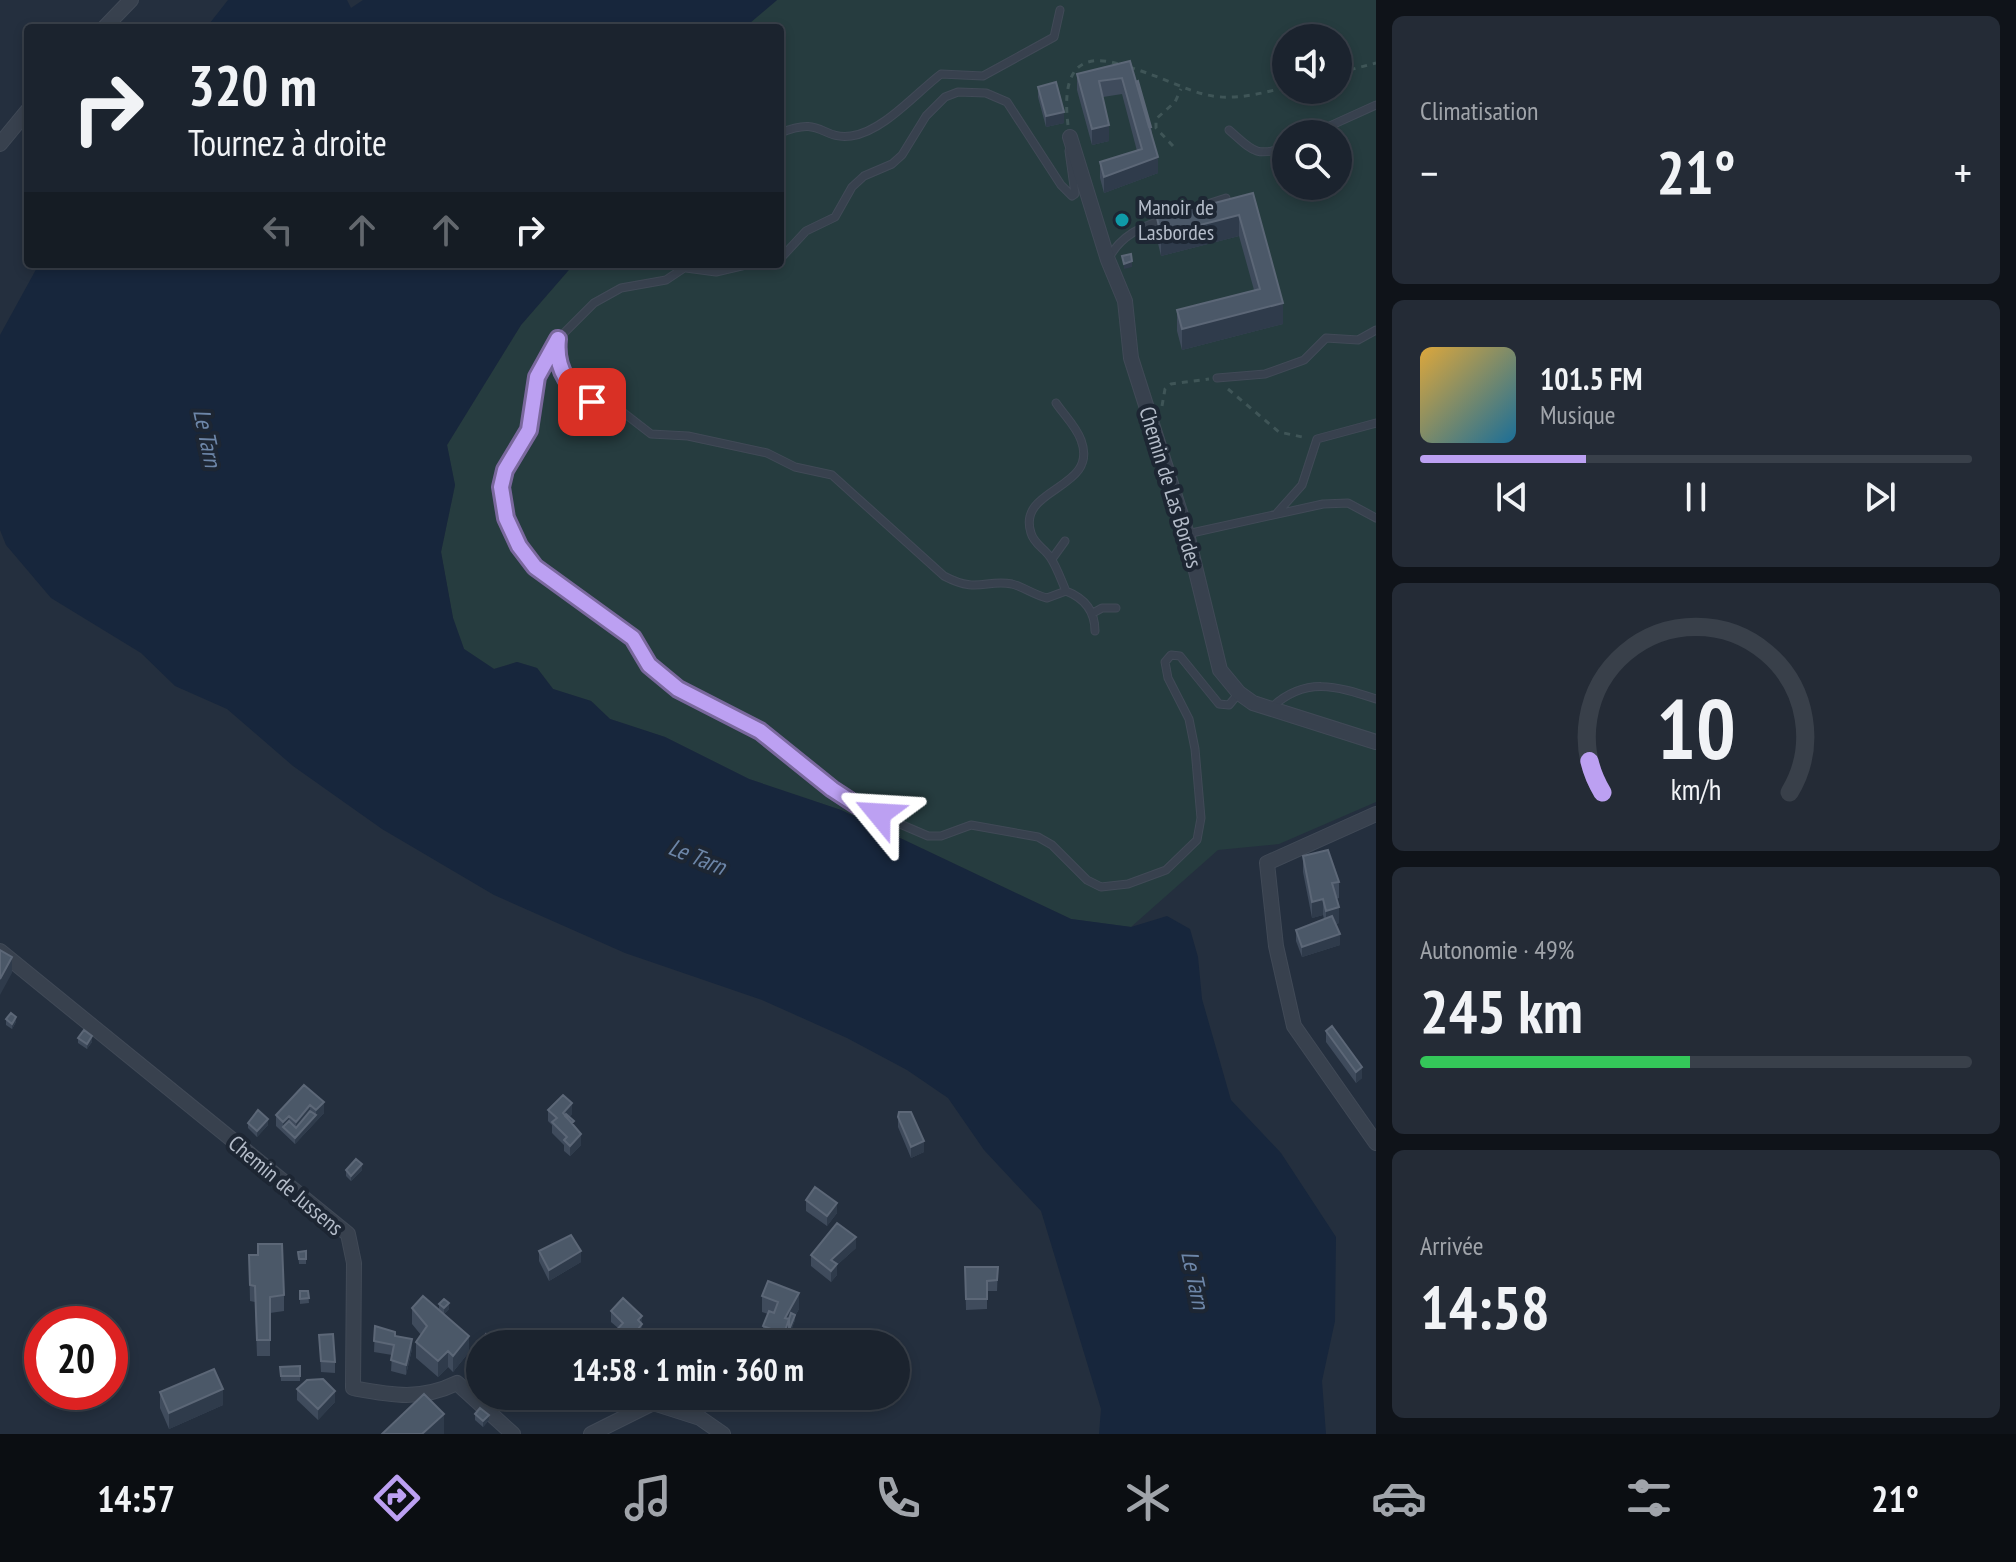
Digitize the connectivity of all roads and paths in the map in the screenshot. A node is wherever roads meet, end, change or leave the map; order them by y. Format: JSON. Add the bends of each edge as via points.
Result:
{"nodes":[{"id":1,"x":131,"y":0,"type":"edge"},
{"id":2,"x":1060,"y":10,"type":"dead end"},
{"id":3,"x":108,"y":24,"type":"edge"},
{"id":4,"x":1376,"y":63,"type":"edge"},
{"id":5,"x":1352,"y":69,"type":"edge"},
{"id":6,"x":1181,"y":89,"type":"junction"},
{"id":7,"x":1272,"y":90,"type":"edge"},
{"id":8,"x":1376,"y":105,"type":"edge"},
{"id":9,"x":24,"y":115,"type":"edge"},
{"id":10,"x":1343,"y":120,"type":"edge"},
{"id":11,"x":1229,"y":130,"type":"dead end"},
{"id":12,"x":784,"y":131,"type":"edge"},
{"id":13,"x":1070,"y":137,"type":"junction"},
{"id":14,"x":0,"y":144,"type":"edge"},
{"id":15,"x":1173,"y":146,"type":"dead end"},
{"id":16,"x":1272,"y":152,"type":"edge"},
{"id":17,"x":1226,"y":198,"type":"edge"},
{"id":18,"x":784,"y":255,"type":"edge"},
{"id":19,"x":1108,"y":260,"type":"junction"},
{"id":20,"x":685,"y":268,"type":"edge"},
{"id":21,"x":697,"y":268,"type":"edge"},
{"id":22,"x":733,"y":268,"type":"edge"},
{"id":23,"x":1376,"y":330,"type":"edge"},
{"id":24,"x":558,"y":339,"type":"junction"},
{"id":25,"x":1217,"y":378,"type":"junction"},
{"id":26,"x":1056,"y":403,"type":"dead end"},
{"id":27,"x":1165,"y":416,"type":"dead end"},
{"id":28,"x":1376,"y":423,"type":"edge"},
{"id":29,"x":1317,"y":439,"type":"junction"},
{"id":30,"x":1276,"y":515,"type":"junction"},
{"id":31,"x":1376,"y":518,"type":"edge"},
{"id":32,"x":1187,"y":534,"type":"junction"},
{"id":33,"x":1065,"y":541,"type":"dead end"},
{"id":34,"x":1052,"y":559,"type":"junction"},
{"id":35,"x":1066,"y":591,"type":"junction"},
{"id":36,"x":1116,"y":608,"type":"dead end"},
{"id":37,"x":1093,"y":613,"type":"junction"},
{"id":38,"x":1095,"y":631,"type":"dead end"},
{"id":39,"x":1239,"y":693,"type":"junction"},
{"id":40,"x":1376,"y":699,"type":"edge"},
{"id":41,"x":1271,"y":708,"type":"junction"},
{"id":42,"x":1376,"y":742,"type":"edge"},
{"id":43,"x":1376,"y":814,"type":"edge"},
{"id":44,"x":0,"y":951,"type":"edge"},
{"id":45,"x":1376,"y":1143,"type":"edge"},
{"id":46,"x":513,"y":1434,"type":"edge"},
{"id":47,"x":591,"y":1434,"type":"edge"},
{"id":48,"x":723,"y":1434,"type":"edge"}],
"edges":[{"from":1,"to":3,"type":"street"},
{"from":2,"to":12,"type":"lane","via":[[1054,37],[1043,45],[983,76],[941,74],[909,105],[854,136],[803,124]]},
{"from":4,"to":5,"type":"path"},
{"from":6,"to":7,"type":"path","via":[[1233,100]]},
{"from":6,"to":13,"type":"path","via":[[1107,60],[1085,62],[1076,68],[1064,96]]},
{"from":6,"to":15,"type":"path","via":[[1156,119],[1156,128]]},
{"from":8,"to":10,"type":"lane"},
{"from":9,"to":14,"type":"street"},
{"from":11,"to":16,"type":"lane","via":[[1252,152]]},
{"from":13,"to":18,"type":"lane","via":[[1072,196],[1007,102],[986,93],[945,97],[902,155],[864,176],[835,217],[806,231]]},
{"from":13,"to":19,"type":"street","name":"Chemin de Las Bordes"},
{"from":17,"to":19,"type":"lane","via":[[1138,228],[1115,246]]},
{"from":19,"to":32,"type":"street","name":"Chemin de Las Bordes","via":[[1125,301],[1131,358]]},
{"from":20,"to":24,"type":"lane","via":[[666,280],[621,288],[594,303]]},
{"from":21,"to":22,"type":"lane"},
{"from":23,"to":25,"type":"lane","via":[[1358,340],[1326,338],[1304,360],[1265,374]]},
{"from":24,"to":35,"type":"lane","via":[[559,368],[570,385],[592,402],[620,410],[651,434],[703,438],[822,471],[958,583],[981,588],[1010,583],[1047,598]]},
{"from":24,"to":39,"type":"lane","via":[[537,377],[529,430],[501,487],[506,518],[519,546],[535,567],[633,638],[649,665],[678,689],[760,731],[858,806],[928,836],[971,825],[1038,837],[1087,880],[1101,887],[1128,884],[1166,870],[1185,854],[1197,840],[1201,818],[1189,719],[1165,662],[1171,655],[1180,656],[1219,704],[1229,705]]},
{"from":25,"to":27,"type":"path","via":[[1171,384],[1161,399]]},
{"from":25,"to":29,"type":"path","via":[[1279,432]]},
{"from":26,"to":34,"type":"lane","via":[[1076,429],[1084,454],[1078,472],[1037,502],[1030,518],[1030,532]]},
{"from":28,"to":29,"type":"lane"},
{"from":29,"to":30,"type":"lane","via":[[1302,485]]},
{"from":30,"to":31,"type":"lane","via":[[1348,503]]},
{"from":30,"to":32,"type":"lane"},
{"from":32,"to":39,"type":"street","name":"Chemin de Las Bordes","via":[[1220,670]]},
{"from":33,"to":34,"type":"lane"},
{"from":34,"to":35,"type":"lane"},
{"from":35,"to":37,"type":"lane"},
{"from":36,"to":37,"type":"lane"},
{"from":37,"to":38,"type":"lane"},
{"from":39,"to":41,"type":"street"},
{"from":40,"to":41,"type":"lane","via":[[1321,684],[1295,690]]},
{"from":41,"to":42,"type":"street"},
{"from":43,"to":45,"type":"street","via":[[1267,863],[1276,946],[1294,1026]]},
{"from":44,"to":46,"type":"street","name":"Chemin de Jussens","via":[[348,1234],[354,1263],[353,1388],[404,1398],[437,1393],[457,1383]]},
{"from":47,"to":48,"type":"street","via":[[653,1403],[700,1418]]}]}
